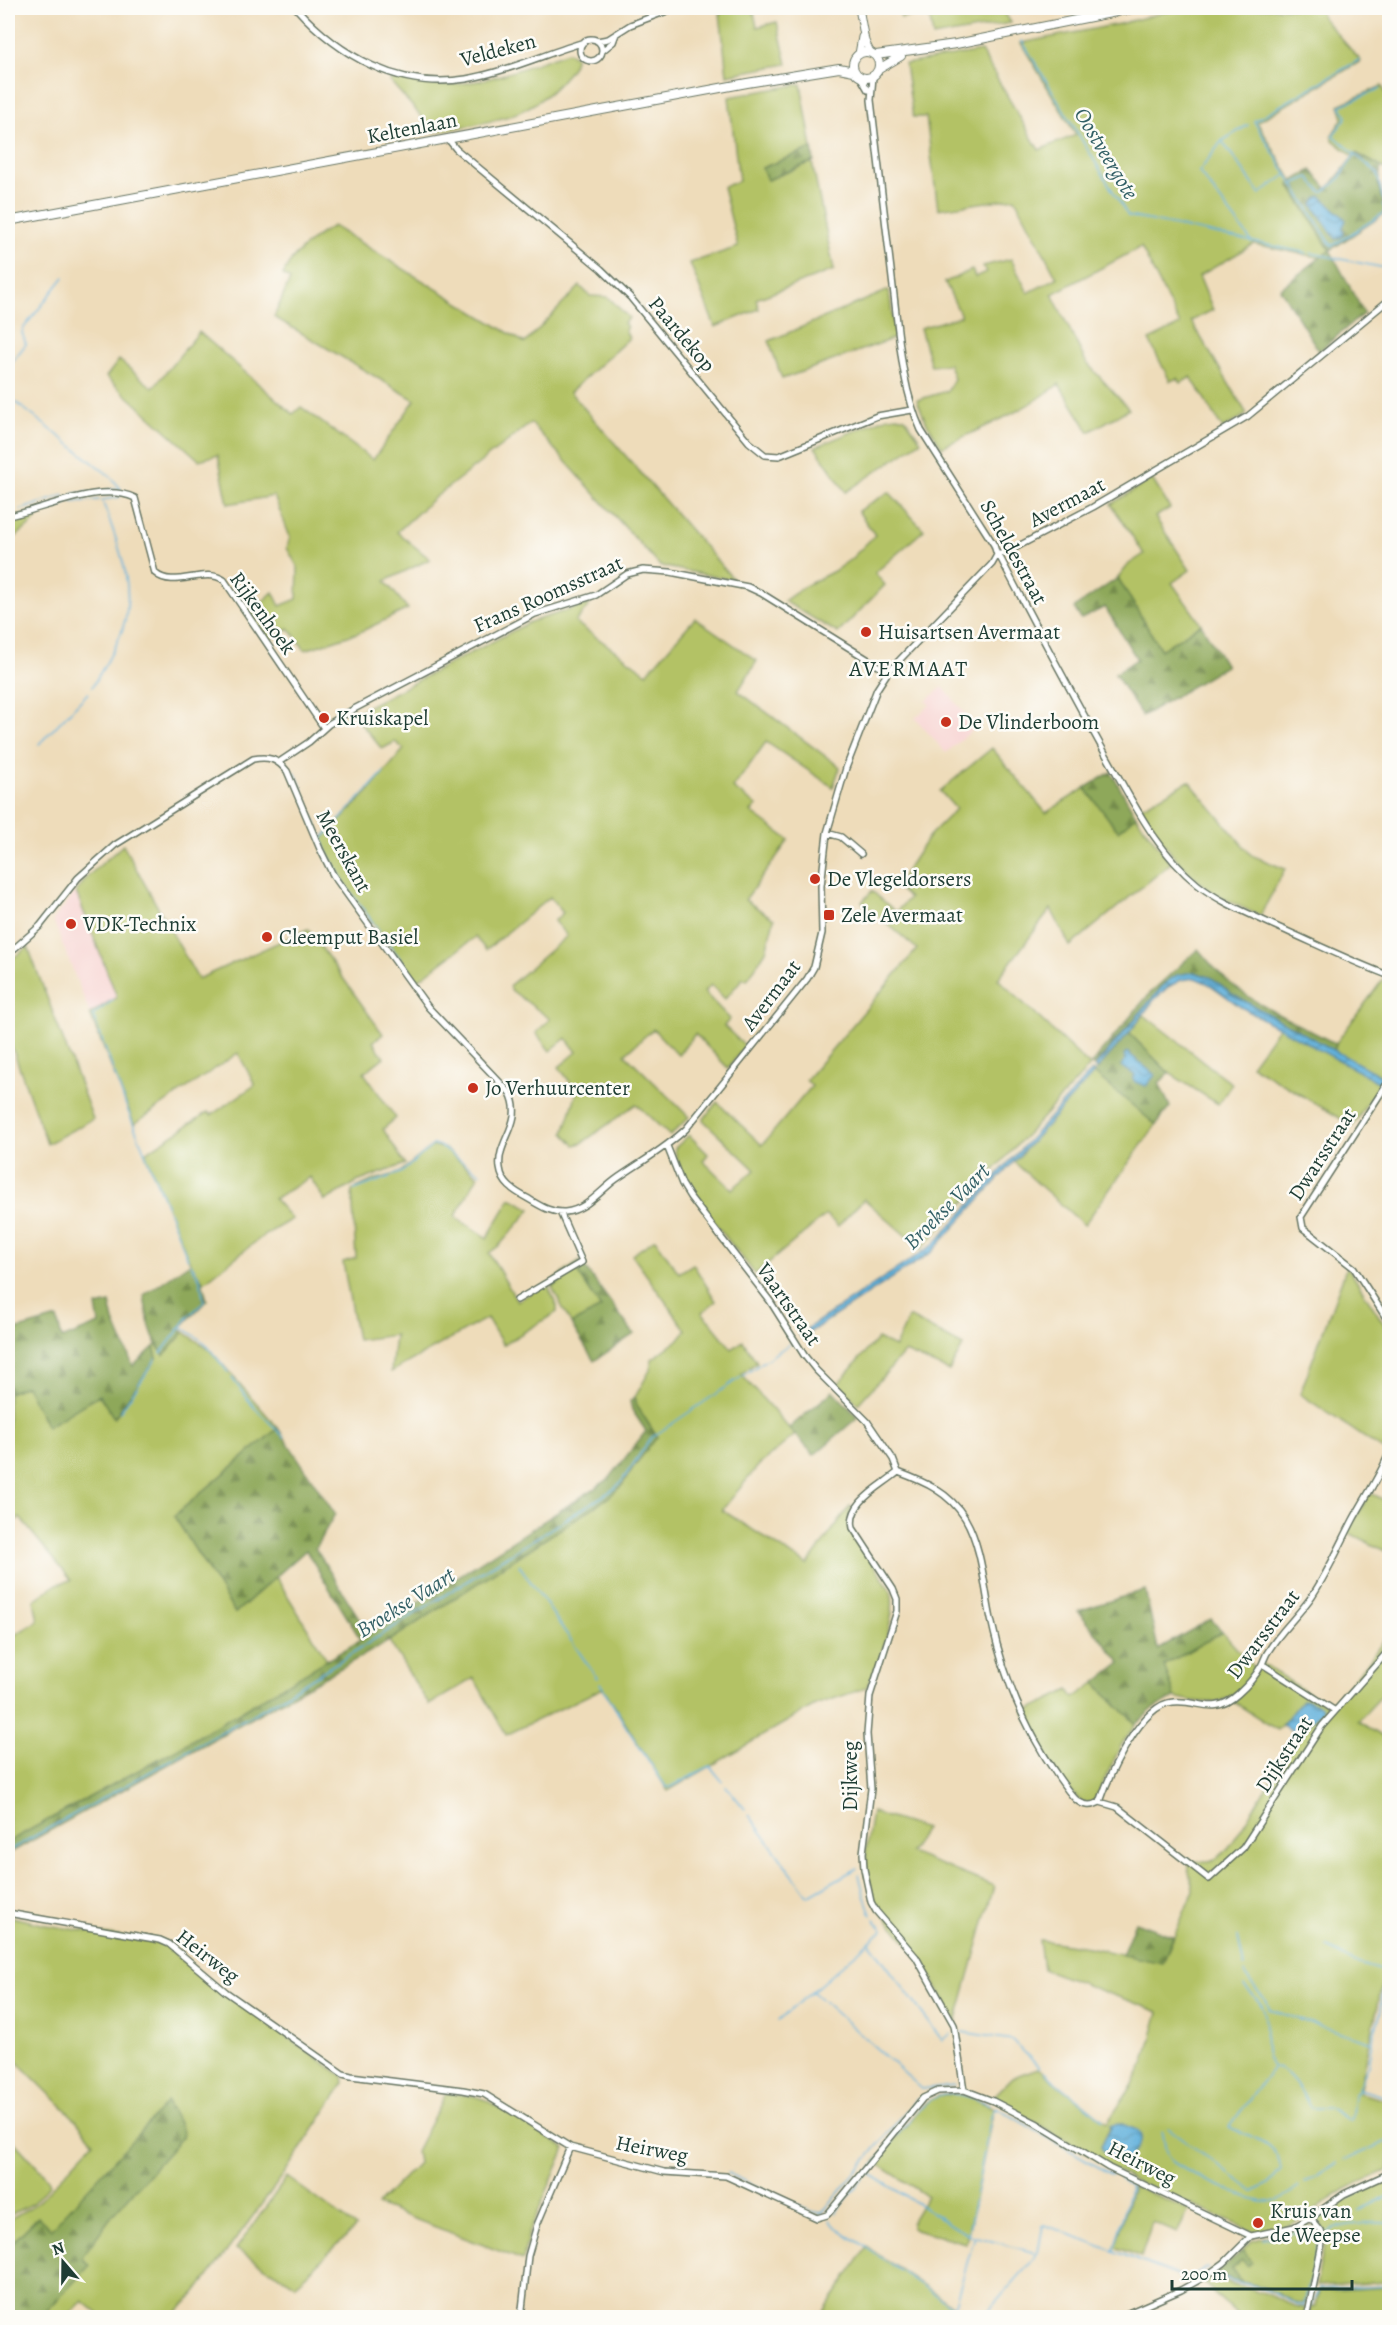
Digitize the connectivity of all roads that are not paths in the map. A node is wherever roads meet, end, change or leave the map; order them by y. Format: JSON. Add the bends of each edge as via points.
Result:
{"nodes":[{"id":1,"x":296,"y":8,"type":"edge"},
{"id":2,"x":675,"y":8,"type":"edge"},
{"id":3,"x":858,"y":8,"type":"edge"},
{"id":4,"x":1136,"y":8,"type":"edge"},
{"id":5,"x":862,"y":29,"type":"junction"},
{"id":6,"x":617,"y":32,"type":"junction"},
{"id":7,"x":597,"y":41,"type":"junction"},
{"id":8,"x":584,"y":42,"type":"junction"},
{"id":9,"x":563,"y":49,"type":"junction"},
{"id":10,"x":581,"y":51,"type":"junction"},
{"id":11,"x":602,"y":51,"type":"junction"},
{"id":12,"x":916,"y":51,"type":"junction"},
{"id":13,"x":873,"y":54,"type":"junction"},
{"id":14,"x":858,"y":56,"type":"junction"},
{"id":15,"x":879,"y":69,"type":"junction"},
{"id":16,"x":823,"y":70,"type":"junction"},
{"id":17,"x":854,"y":71,"type":"junction"},
{"id":18,"x":873,"y":77,"type":"junction"},
{"id":19,"x":861,"y":78,"type":"junction"},
{"id":20,"x":871,"y":100,"type":"junction"},
{"id":21,"x":448,"y":139,"type":"junction"},
{"id":22,"x":8,"y":221,"type":"edge"},
{"id":23,"x":1389,"y":299,"type":"edge"},
{"id":24,"x":912,"y":410,"type":"junction"},
{"id":25,"x":8,"y":516,"type":"edge"},
{"id":26,"x":997,"y":555,"type":"junction"},
{"id":27,"x":888,"y":672,"type":"junction"},
{"id":28,"x":324,"y":728,"type":"junction"},
{"id":29,"x":279,"y":762,"type":"junction"},
{"id":30,"x":827,"y":833,"type":"junction"},
{"id":31,"x":861,"y":854,"type":"dead end"},
{"id":32,"x":8,"y":954,"type":"edge"},
{"id":33,"x":1389,"y":976,"type":"edge"},
{"id":34,"x":1389,"y":1079,"type":"edge"},
{"id":35,"x":666,"y":1146,"type":"junction"},
{"id":36,"x":560,"y":1212,"type":"junction"},
{"id":37,"x":517,"y":1300,"type":"dead end"},
{"id":38,"x":1389,"y":1324,"type":"edge"},
{"id":39,"x":1389,"y":1451,"type":"edge"},
{"id":40,"x":898,"y":1472,"type":"junction"},
{"id":41,"x":1389,"y":1649,"type":"edge"},
{"id":42,"x":1263,"y":1664,"type":"junction"},
{"id":43,"x":1334,"y":1710,"type":"junction"},
{"id":44,"x":1100,"y":1802,"type":"junction"},
{"id":45,"x":8,"y":1913,"type":"edge"},
{"id":46,"x":964,"y":2090,"type":"junction"},
{"id":47,"x":570,"y":2147,"type":"junction"},
{"id":48,"x":1389,"y":2173,"type":"edge"},
{"id":49,"x":1310,"y":2218,"type":"junction"},
{"id":50,"x":1251,"y":2236,"type":"junction"},
{"id":51,"x":521,"y":2318,"type":"edge"},
{"id":52,"x":1117,"y":2318,"type":"edge"},
{"id":53,"x":1307,"y":2318,"type":"edge"}],
"edges":[{"from":1,"to":9,"type":"street","name":"Veldeken","via":[[348,54],[383,71],[408,77],[464,79]]},
{"from":2,"to":6,"type":"street","name":"Veldeken"},
{"from":3,"to":5,"type":"street"},
{"from":4,"to":12,"type":"main road","name":"Keltenlaan"},
{"from":5,"to":13,"type":"street"},
{"from":5,"to":14,"type":"street"},
{"from":6,"to":7,"type":"street","name":"Veldeken"},
{"from":6,"to":11,"type":"street","name":"Veldeken","via":[[613,42]]},
{"from":7,"to":8,"type":"street","name":"Veldeken"},
{"from":7,"to":11,"type":"street"},
{"from":8,"to":9,"type":"street","name":"Veldeken"},
{"from":8,"to":10,"type":"street"},
{"from":9,"to":10,"type":"street","name":"Veldeken"},
{"from":10,"to":11,"type":"street","name":"Veldeken","via":[[589,61],[597,59]]},
{"from":12,"to":13,"type":"main road","name":"Keltenlaan"},
{"from":12,"to":15,"type":"main road","name":"Keltenlaan"},
{"from":13,"to":14,"type":"main road","name":"Keltenlaan"},
{"from":13,"to":15,"type":"main road"},
{"from":14,"to":16,"type":"main road","name":"Keltenlaan"},
{"from":14,"to":17,"type":"main road","via":[[853,62]]},
{"from":15,"to":18,"type":"main road","name":"Keltenlaan"},
{"from":16,"to":17,"type":"main road","name":"Keltenlaan"},
{"from":16,"to":21,"type":"main road","name":"Keltenlaan"},
{"from":17,"to":19,"type":"main road"},
{"from":18,"to":19,"type":"main road"},
{"from":18,"to":20,"type":"street","name":"Scheldestraat"},
{"from":19,"to":20,"type":"street","name":"Scheldestraat"},
{"from":20,"to":24,"type":"street","name":"Scheldestraat","via":[[898,330]]},
{"from":21,"to":22,"type":"main road","name":"Keltenlaan"},
{"from":21,"to":24,"type":"street","name":"Paardekop","via":[[630,297],[749,442],[765,455],[779,456],[877,416]]},
{"from":23,"to":26,"type":"street","name":"Avermaat","via":[[1248,416],[1094,507]]},
{"from":24,"to":26,"type":"street","name":"Scheldestraat"},
{"from":25,"to":28,"type":"street","name":"Rijkenhoek","via":[[79,497],[118,493],[135,498],[155,573],[171,579],[212,575],[224,580]]},
{"from":26,"to":27,"type":"street","name":"Avermaat"},
{"from":26,"to":33,"type":"street","name":"Scheldestraat","via":[[1137,810],[1180,867],[1195,883],[1221,900]]},
{"from":27,"to":28,"type":"street","name":"Frans Roomsstraat","via":[[748,587],[643,570],[627,574],[596,595],[536,614]]},
{"from":27,"to":30,"type":"street","name":"Avermaat","via":[[846,768]]},
{"from":28,"to":29,"type":"street"},
{"from":29,"to":32,"type":"street","via":[[267,757],[253,759],[114,845],[78,878],[40,926]]},
{"from":29,"to":36,"type":"street","name":"Meerskant","via":[[333,875],[372,932],[428,1007],[510,1093],[515,1114],[500,1158],[504,1181],[546,1209]]},
{"from":30,"to":31,"type":"street","via":[[841,837]]},
{"from":30,"to":35,"type":"street","name":"Avermaat","via":[[821,886],[822,933],[814,967],[686,1129]]},
{"from":34,"to":38,"type":"street","name":"Dwarsstraat","via":[[1300,1222],[1354,1268]]},
{"from":35,"to":36,"type":"street","via":[[585,1205]]},
{"from":35,"to":40,"type":"street","name":"Vaartstraat","via":[[690,1197],[770,1301],[816,1370],[867,1421]]},
{"from":36,"to":37,"type":"street","via":[[582,1262]]},
{"from":39,"to":42,"type":"street","name":"Dwarsstraat","via":[[1381,1474],[1316,1590],[1268,1650]]},
{"from":40,"to":44,"type":"street","via":[[932,1485],[964,1517],[974,1539],[998,1650],[1024,1718],[1071,1795],[1085,1806]]},
{"from":40,"to":46,"type":"street","name":"Dijkweg","via":[[857,1507],[852,1521],[897,1599],[897,1611],[870,1696],[867,1734],[871,1789],[864,1869],[876,1911],[916,1957],[954,2025]]},
{"from":41,"to":43,"type":"street","name":"Dijkstraat"},
{"from":42,"to":43,"type":"street"},
{"from":42,"to":44,"type":"street","name":"Dwarsstraat","via":[[1232,1700],[1215,1706],[1170,1702],[1146,1719],[1122,1751]]},
{"from":43,"to":44,"type":"street","name":"Dijkstraat","via":[[1243,1848],[1209,1879],[1117,1807]]},
{"from":45,"to":47,"type":"street","name":"Heirweg","via":[[160,1940],[343,2074],[484,2094]]},
{"from":46,"to":47,"type":"street","name":"Heirweg","via":[[938,2091],[922,2098],[824,2217],[817,2218],[726,2176],[664,2172]]},
{"from":46,"to":50,"type":"street","name":"Heirweg","via":[[1036,2123],[1109,2168]]},
{"from":47,"to":51,"type":"street","via":[[528,2256]]},
{"from":48,"to":49,"type":"street","via":[[1344,2194]]},
{"from":49,"to":50,"type":"street","via":[[1294,2227]]},
{"from":49,"to":53,"type":"street","via":[[1323,2238]]},
{"from":50,"to":52,"type":"street","via":[[1206,2276]]}]}
